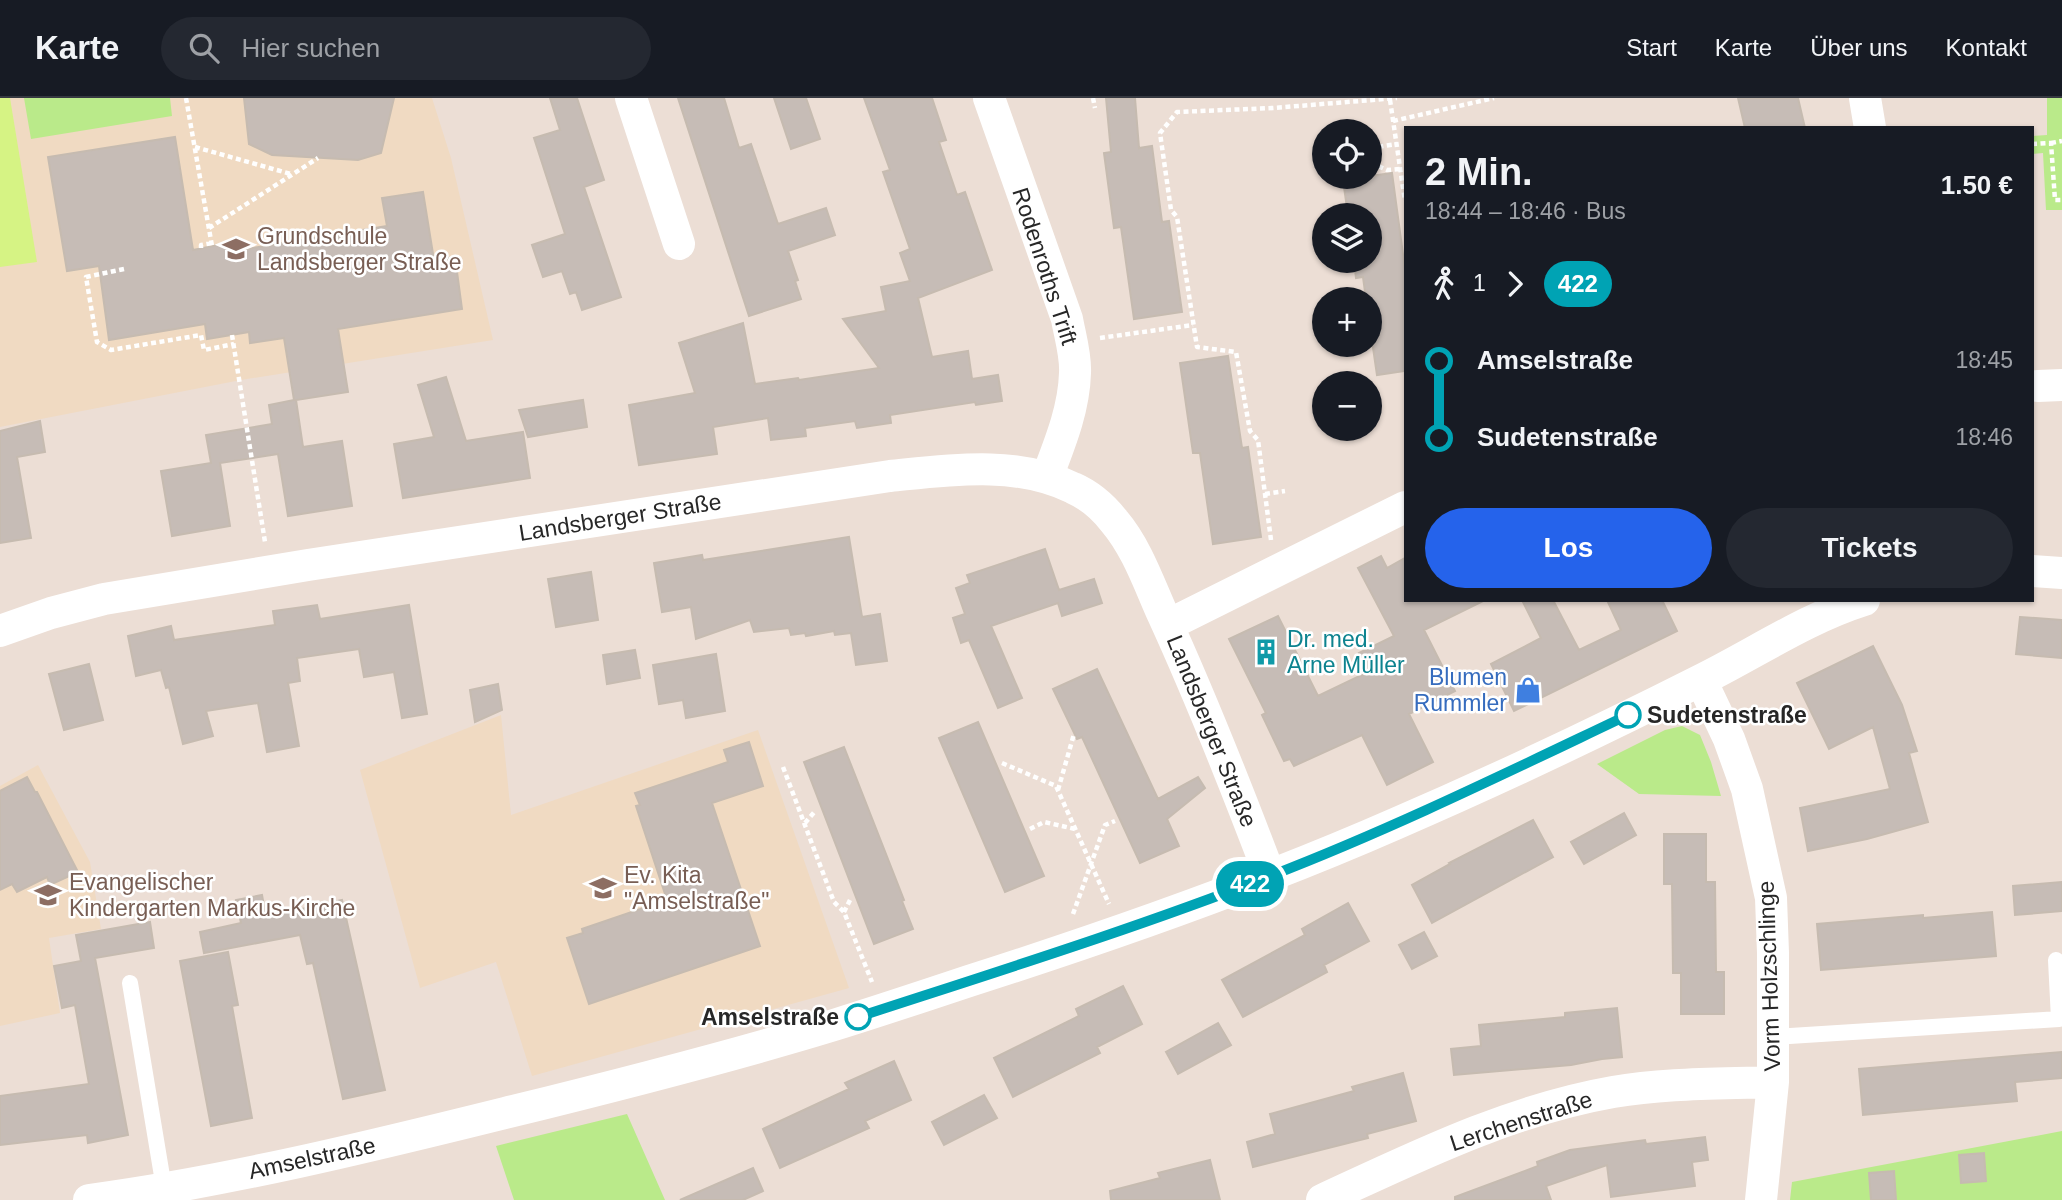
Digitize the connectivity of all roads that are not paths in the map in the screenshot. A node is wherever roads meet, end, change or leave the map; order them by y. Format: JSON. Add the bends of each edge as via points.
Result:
{"nodes":[{"id":1,"x":631,"y":98,"type":"edge"},
{"id":2,"x":989,"y":98,"type":"edge"},
{"id":3,"x":1865,"y":98,"type":"edge"},
{"id":4,"x":1870,"y":126,"type":"edge"},
{"id":5,"x":679,"y":244,"type":"dead end"},
{"id":6,"x":1047,"y":477,"type":"junction"},
{"id":7,"x":1404,"y":508,"type":"edge"},
{"id":8,"x":2034,"y":570,"type":"edge"},
{"id":9,"x":2062,"y":573,"type":"edge"},
{"id":10,"x":1858,"y":602,"type":"edge"},
{"id":11,"x":1168,"y":625,"type":"junction"},
{"id":12,"x":0,"y":631,"type":"edge"},
{"id":13,"x":1701,"y":680,"type":"junction"},
{"id":14,"x":1270,"y":876,"type":"junction"},
{"id":15,"x":2056,"y":960,"type":"dead end"},
{"id":16,"x":130,"y":982,"type":"dead end"},
{"id":17,"x":1773,"y":1037,"type":"junction"},
{"id":18,"x":1773,"y":1082,"type":"junction"},
{"id":19,"x":164,"y":1188,"type":"junction"},
{"id":20,"x":89,"y":1200,"type":"edge"},
{"id":21,"x":1322,"y":1200,"type":"edge"},
{"id":22,"x":1761,"y":1200,"type":"edge"}],
"edges":[{"from":1,"to":5,"type":"street"},
{"from":2,"to":6,"type":"street","name":"Rodenroths Trift","via":[[1072,341],[1072,399]]},
{"from":3,"to":4,"type":"street"},
{"from":6,"to":11,"type":"street","name":"Landsberger Straße","via":[[1096,502],[1115,522],[1132,546]]},
{"from":6,"to":12,"type":"street","name":"Landsberger Straße","via":[[1008,470],[953,469],[890,476],[270,571],[104,600]]},
{"from":7,"to":11,"type":"street","name":"Landsberger Straße"},
{"from":8,"to":9,"type":"street"},
{"from":10,"to":13,"type":"street","name":"Amselstraße","via":[[1784,634]]},
{"from":11,"to":14,"type":"street","name":"Landsberger Straße"},
{"from":13,"to":14,"type":"street","name":"Amselstraße","via":[[1397,823]]},
{"from":13,"to":17,"type":"street","name":"Vorm Holzschlinge","via":[[1729,739],[1760,842],[1771,898]]},
{"from":14,"to":19,"type":"street","name":"Amselstraße","via":[[1060,952],[833,1025],[400,1140]]},
{"from":15,"to":17,"type":"lane","via":[[2059,1019]]},
{"from":16,"to":19,"type":"lane"},
{"from":17,"to":18,"type":"street","name":"Vorm Holzschlinge"},
{"from":18,"to":21,"type":"street","name":"Lerchenstraße","via":[[1613,1092],[1550,1106],[1489,1127]]},
{"from":18,"to":22,"type":"street","name":"Vorm Holzschlinge"},
{"from":19,"to":20,"type":"street","name":"Amselstraße"}]}
